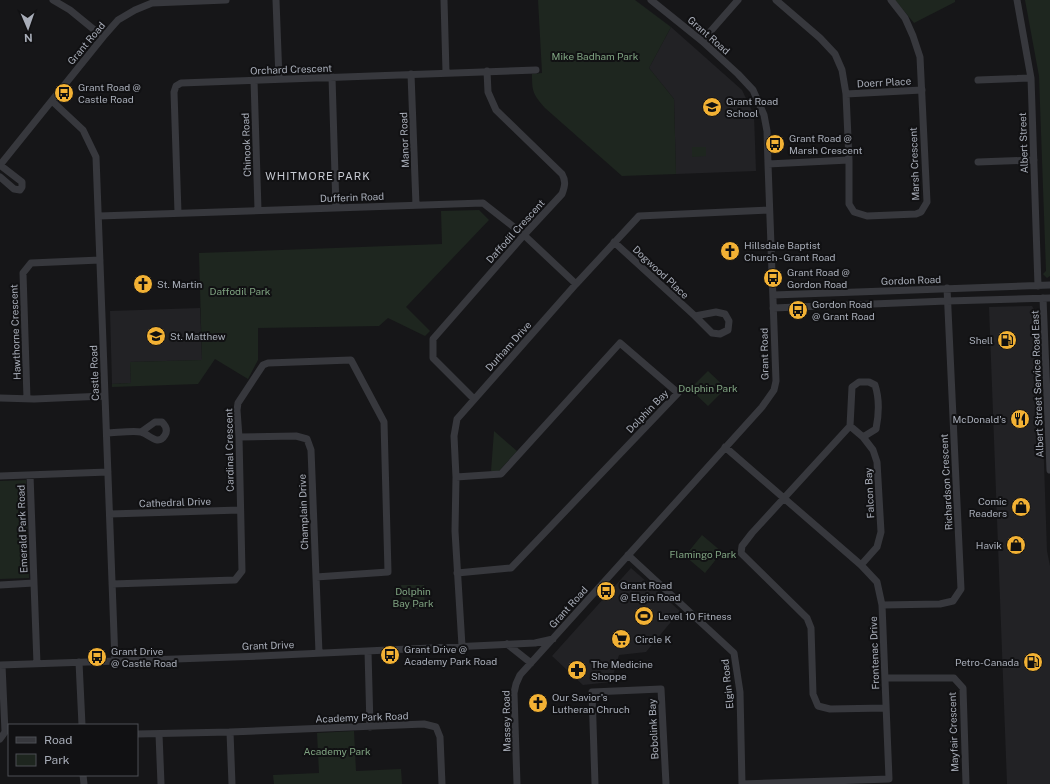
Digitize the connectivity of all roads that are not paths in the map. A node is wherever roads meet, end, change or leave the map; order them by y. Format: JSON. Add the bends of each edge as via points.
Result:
{"nodes":[{"id":1,"x":53,"y":0,"type":"edge"},
{"id":2,"x":206,"y":0,"type":"edge"},
{"id":3,"x":226,"y":0,"type":"edge"},
{"id":4,"x":276,"y":0,"type":"edge"},
{"id":5,"x":444,"y":0,"type":"edge"},
{"id":6,"x":651,"y":0,"type":"edge"},
{"id":7,"x":738,"y":0,"type":"edge"},
{"id":8,"x":776,"y":0,"type":"edge"},
{"id":9,"x":890,"y":0,"type":"edge"},
{"id":10,"x":1017,"y":0,"type":"edge"},
{"id":11,"x":103,"y":37,"type":"junction"},
{"id":12,"x":702,"y":41,"type":"junction"},
{"id":13,"x":536,"y":70,"type":"dead end"},
{"id":14,"x":487,"y":71,"type":"junction"},
{"id":15,"x":446,"y":72,"type":"junction"},
{"id":16,"x":411,"y":74,"type":"junction"},
{"id":17,"x":332,"y":77,"type":"junction"},
{"id":18,"x":1031,"y":78,"type":"junction"},
{"id":19,"x":279,"y":79,"type":"junction"},
{"id":20,"x":254,"y":80,"type":"junction"},
{"id":21,"x":978,"y":80,"type":"dead end"},
{"id":22,"x":922,"y":90,"type":"junction"},
{"id":23,"x":846,"y":94,"type":"junction"},
{"id":24,"x":52,"y":101,"type":"junction"},
{"id":25,"x":849,"y":160,"type":"junction"},
{"id":26,"x":1034,"y":160,"type":"junction"},
{"id":27,"x":978,"y":162,"type":"dead end"},
{"id":28,"x":768,"y":164,"type":"junction"},
{"id":29,"x":0,"y":165,"type":"edge"},
{"id":30,"x":0,"y":177,"type":"edge"},
{"id":31,"x":416,"y":205,"type":"junction"},
{"id":32,"x":336,"y":208,"type":"junction"},
{"id":33,"x":258,"y":210,"type":"junction"},
{"id":34,"x":769,"y":210,"type":"junction"},
{"id":35,"x":178,"y":213,"type":"junction"},
{"id":36,"x":98,"y":216,"type":"junction"},
{"id":37,"x":524,"y":235,"type":"junction"},
{"id":38,"x":614,"y":242,"type":"junction"},
{"id":39,"x":100,"y":260,"type":"junction"},
{"id":40,"x":576,"y":284,"type":"junction"},
{"id":41,"x":1050,"y":285,"type":"edge"},
{"id":42,"x":1038,"y":286,"type":"junction"},
{"id":43,"x":947,"y":288,"type":"junction"},
{"id":44,"x":858,"y":292,"type":"junction"},
{"id":45,"x":773,"y":295,"type":"junction"},
{"id":46,"x":1046,"y":298,"type":"edge"},
{"id":47,"x":947,"y":301,"type":"junction"},
{"id":48,"x":858,"y":304,"type":"junction"},
{"id":49,"x":773,"y":308,"type":"junction"},
{"id":50,"x":695,"y":316,"type":"junction"},
{"id":51,"x":105,"y":396,"type":"junction"},
{"id":52,"x":0,"y":398,"type":"edge"},
{"id":53,"x":27,"y":399,"type":"junction"},
{"id":54,"x":474,"y":399,"type":"junction"},
{"id":55,"x":850,"y":426,"type":"junction"},
{"id":56,"x":142,"y":432,"type":"dead end"},
{"id":57,"x":107,"y":433,"type":"junction"},
{"id":58,"x":238,"y":437,"type":"junction"},
{"id":59,"x":863,"y":437,"type":"junction"},
{"id":60,"x":725,"y":447,"type":"junction"},
{"id":61,"x":1050,"y":470,"type":"edge"},
{"id":62,"x":108,"y":472,"type":"junction"},
{"id":63,"x":30,"y":475,"type":"junction"},
{"id":64,"x":0,"y":476,"type":"edge"},
{"id":65,"x":456,"y":477,"type":"junction"},
{"id":66,"x":784,"y":498,"type":"junction"},
{"id":67,"x":240,"y":510,"type":"junction"},
{"id":68,"x":110,"y":514,"type":"junction"},
{"id":69,"x":628,"y":555,"type":"junction"},
{"id":70,"x":860,"y":565,"type":"junction"},
{"id":71,"x":457,"y":573,"type":"junction"},
{"id":72,"x":316,"y":577,"type":"junction"},
{"id":73,"x":34,"y":583,"type":"junction"},
{"id":74,"x":0,"y":584,"type":"edge"},
{"id":75,"x":112,"y":584,"type":"junction"},
{"id":76,"x":882,"y":605,"type":"junction"},
{"id":77,"x":554,"y":638,"type":"junction"},
{"id":78,"x":507,"y":644,"type":"junction"},
{"id":79,"x":462,"y":646,"type":"junction"},
{"id":80,"x":368,"y":651,"type":"junction"},
{"id":81,"x":319,"y":653,"type":"junction"},
{"id":82,"x":115,"y":661,"type":"junction"},
{"id":83,"x":79,"y":662,"type":"junction"},
{"id":84,"x":531,"y":663,"type":"junction"},
{"id":85,"x":37,"y":664,"type":"junction"},
{"id":86,"x":1,"y":665,"type":"edge"},
{"id":87,"x":885,"y":678,"type":"junction"},
{"id":88,"x":886,"y":708,"type":"junction"},
{"id":89,"x":82,"y":724,"type":"edge"},
{"id":90,"x":370,"y":726,"type":"junction"},
{"id":91,"x":230,"y":732,"type":"junction"},
{"id":92,"x":138,"y":734,"type":"edge"},
{"id":93,"x":159,"y":734,"type":"junction"},
{"id":94,"x":0,"y":739,"type":"edge"},
{"id":95,"x":889,"y":782,"type":"edge"},
{"id":96,"x":815,"y":783,"type":"edge"},
{"id":97,"x":161,"y":784,"type":"edge"},
{"id":98,"x":232,"y":784,"type":"edge"},
{"id":99,"x":442,"y":784,"type":"edge"},
{"id":100,"x":517,"y":784,"type":"edge"},
{"id":101,"x":595,"y":784,"type":"edge"},
{"id":102,"x":666,"y":784,"type":"edge"},
{"id":103,"x":742,"y":784,"type":"edge"},
{"id":104,"x":966,"y":784,"type":"edge"}],
"edges":[{"from":1,"to":11,"type":"street","via":[[70,10]]},
{"from":2,"to":3,"type":"street","name":"Grant Road"},
{"from":2,"to":11,"type":"street","name":"Grant Road","via":[[152,2],[118,20]]},
{"from":4,"to":19,"type":"street"},
{"from":5,"to":15,"type":"street"},
{"from":6,"to":12,"type":"street","name":"Grant Road"},
{"from":7,"to":12,"type":"street"},
{"from":8,"to":23,"type":"street","name":"Marsh Crescent","via":[[835,54],[842,70]]},
{"from":9,"to":22,"type":"street","name":"Marsh Crescent","via":[[905,18],[913,36],[920,57]]},
{"from":10,"to":18,"type":"street","name":"Albert Street"},
{"from":11,"to":24,"type":"street","name":"Grant Road"},
{"from":12,"to":28,"type":"street","name":"Grant Road","via":[[753,90],[760,103],[767,131]]},
{"from":13,"to":14,"type":"street","name":"Orchard Crescent"},
{"from":14,"to":15,"type":"street","name":"Orchard Crescent"},
{"from":14,"to":37,"type":"street","name":"Daffodil Crescent","via":[[488,92],[496,110],[562,174],[565,180],[562,194]]},
{"from":15,"to":16,"type":"street","name":"Orchard Crescent"},
{"from":16,"to":17,"type":"street","name":"Orchard Crescent"},
{"from":16,"to":31,"type":"street","name":"Manor Road"},
{"from":17,"to":19,"type":"street","name":"Orchard Crescent"},
{"from":17,"to":32,"type":"street"},
{"from":18,"to":21,"type":"street"},
{"from":18,"to":26,"type":"street","name":"Albert Street"},
{"from":19,"to":20,"type":"street","name":"Orchard Crescent"},
{"from":20,"to":33,"type":"street","name":"Chinook Road"},
{"from":20,"to":35,"type":"street","name":"Orchard Crescent","via":[[181,83],[176,86],[174,92]]},
{"from":22,"to":23,"type":"street","name":"Doerr Place"},
{"from":22,"to":25,"type":"street","name":"Marsh Crescent","via":[[926,202],[921,212],[867,216],[854,212],[849,204]]},
{"from":23,"to":25,"type":"street","name":"Marsh Crescent"},
{"from":24,"to":29,"type":"street","name":"Grant Road"},
{"from":24,"to":36,"type":"street","name":"Castle Road","via":[[83,130],[96,156]]},
{"from":25,"to":28,"type":"street"},
{"from":26,"to":27,"type":"street"},
{"from":26,"to":42,"type":"street","name":"Albert Street"},
{"from":28,"to":34,"type":"street","name":"Grant Road"},
{"from":29,"to":30,"type":"street","via":[[22,182],[22,187],[20,190],[14,189]]},
{"from":31,"to":32,"type":"street","name":"Dufferin Road"},
{"from":31,"to":37,"type":"street","name":"Dufferin Road","via":[[483,203]]},
{"from":32,"to":33,"type":"street","name":"Dufferin Road"},
{"from":33,"to":35,"type":"street","name":"Dufferin Road"},
{"from":34,"to":38,"type":"street","name":"Durham Drive","via":[[639,216]]},
{"from":34,"to":45,"type":"street","name":"Grant Road"},
{"from":35,"to":36,"type":"street","name":"Dufferin Road"},
{"from":36,"to":39,"type":"street","name":"Castle Road"},
{"from":37,"to":40,"type":"street","name":"Dufferin Road"},
{"from":37,"to":54,"type":"street","name":"Daffodil Crescent","via":[[433,340],[433,358]]},
{"from":38,"to":40,"type":"street","name":"Durham Drive"},
{"from":38,"to":50,"type":"street","name":"Dogwood Place"},
{"from":39,"to":51,"type":"street","name":"Castle Road"},
{"from":39,"to":53,"type":"street","name":"Hawthorne Crescent","via":[[31,263],[23,273]]},
{"from":40,"to":54,"type":"street","name":"Durham Drive"},
{"from":41,"to":42,"type":"street","name":"Gordon Road"},
{"from":42,"to":43,"type":"street","name":"Gordon Road"},
{"from":43,"to":44,"type":"street","name":"Gordon Road"},
{"from":43,"to":47,"type":"street","name":"Richardson Crescent"},
{"from":44,"to":45,"type":"street","name":"Gordon Road"},
{"from":44,"to":48,"type":"street"},
{"from":45,"to":49,"type":"street","name":"Grant Road"},
{"from":46,"to":47,"type":"street"},
{"from":46,"to":61,"type":"street","name":"Albert Street Service Road East"},
{"from":47,"to":48,"type":"street"},
{"from":47,"to":76,"type":"street","name":"Richardson Crescent","via":[[961,589],[953,601],[940,604]]},
{"from":48,"to":49,"type":"street"},
{"from":49,"to":60,"type":"street","name":"Grant Road","via":[[776,381],[774,390]]},
{"from":50,"to":50,"type":"street","name":"Dogwood Place","via":[[712,333],[720,334],[728,330],[729,321],[724,314],[716,312]]},
{"from":51,"to":53,"type":"street"},
{"from":51,"to":57,"type":"street","name":"Castle Road"},
{"from":52,"to":53,"type":"street"},
{"from":54,"to":65,"type":"street","name":"Durham Drive","via":[[457,419],[454,436]]},
{"from":55,"to":59,"type":"street","name":"Falcon Bay"},
{"from":55,"to":59,"type":"street","via":[[852,387],[859,382],[875,385],[879,396],[876,429]]},
{"from":55,"to":66,"type":"street"},
{"from":56,"to":57,"type":"street"},
{"from":57,"to":62,"type":"street","name":"Castle Road"},
{"from":58,"to":67,"type":"street","name":"Cardinal Crescent"},
{"from":58,"to":72,"type":"street","name":"Champlain Drive","via":[[296,436],[307,440],[311,450]]},
{"from":58,"to":72,"type":"street","name":"Cardinal Crescent","via":[[238,403],[263,365],[351,360],[384,422],[388,572]]},
{"from":59,"to":70,"type":"street","name":"Falcon Bay","via":[[873,450],[877,462],[881,532],[877,547]]},
{"from":60,"to":66,"type":"street","name":"Frontenac Drive"},
{"from":60,"to":69,"type":"street","name":"Grant Road"},
{"from":62,"to":63,"type":"street","name":"Emerald Park Road"},
{"from":62,"to":68,"type":"street","name":"Castle Road"},
{"from":63,"to":64,"type":"street","name":"Emerald Park Road"},
{"from":63,"to":73,"type":"street","name":"Emerald Park Road"},
{"from":65,"to":71,"type":"street","name":"Durham Drive"},
{"from":65,"to":71,"type":"street","name":"Dolphin Bay","via":[[501,474],[620,343],[678,393],[511,568]]},
{"from":66,"to":70,"type":"street","name":"Frontenac Drive"},
{"from":66,"to":88,"type":"street","via":[[752,532],[742,546],[741,553],[808,618],[811,628],[813,694],[818,706],[830,709]]},
{"from":67,"to":68,"type":"street","name":"Cathedral Drive"},
{"from":67,"to":75,"type":"street","name":"Cardinal Crescent","via":[[242,571],[235,580]]},
{"from":68,"to":75,"type":"street","name":"Castle Road"},
{"from":69,"to":77,"type":"street","name":"Grant Road"},
{"from":69,"to":103,"type":"street","name":"Elgin Road","via":[[734,653],[740,692]]},
{"from":70,"to":76,"type":"street","name":"Frontenac Drive","via":[[877,582]]},
{"from":71,"to":79,"type":"street","name":"Durham Drive"},
{"from":72,"to":81,"type":"street","name":"Champlain Drive"},
{"from":73,"to":74,"type":"street","name":"Emerald Park Road"},
{"from":73,"to":85,"type":"street","name":"Emerald Park Road"},
{"from":75,"to":82,"type":"street","name":"Castle Road"},
{"from":76,"to":87,"type":"street","name":"Frontenac Drive"},
{"from":77,"to":78,"type":"street","name":"Grant Drive","via":[[535,643]]},
{"from":77,"to":84,"type":"street","name":"Grant Road"},
{"from":78,"to":79,"type":"street","name":"Grant Drive"},
{"from":78,"to":84,"type":"street"},
{"from":79,"to":80,"type":"street","name":"Grant Drive"},
{"from":80,"to":81,"type":"street","name":"Grant Drive"},
{"from":80,"to":90,"type":"street"},
{"from":81,"to":82,"type":"street","name":"Grant Drive"},
{"from":82,"to":83,"type":"street","name":"Grant Drive"},
{"from":83,"to":85,"type":"street","name":"Grant Drive"},
{"from":83,"to":89,"type":"street"},
{"from":84,"to":100,"type":"street","name":"Massey Road","via":[[520,675],[514,693]]},
{"from":85,"to":86,"type":"street","name":"Grant Drive"},
{"from":86,"to":94,"type":"street","via":[[5,732]]},
{"from":87,"to":88,"type":"street","name":"Frontenac Drive"},
{"from":87,"to":104,"type":"street","name":"Mayfair Crescent","via":[[954,678],[963,688]]},
{"from":88,"to":95,"type":"street","name":"Frontenac Drive"},
{"from":90,"to":91,"type":"street","name":"Academy Park Road"},
{"from":90,"to":99,"type":"street","name":"Academy Park Road","via":[[424,724],[436,727],[440,737]]},
{"from":91,"to":93,"type":"street","name":"Academy Park Road"},
{"from":91,"to":98,"type":"street"},
{"from":92,"to":93,"type":"street","name":"Academy Park Road"},
{"from":93,"to":97,"type":"street"},
{"from":95,"to":96,"type":"street","name":"Frontenac Drive"},
{"from":96,"to":103,"type":"street","name":"Frontenac Drive"},
{"from":101,"to":102,"type":"street","name":"Bobolink Bay","via":[[592,692],[661,689]]}]}
